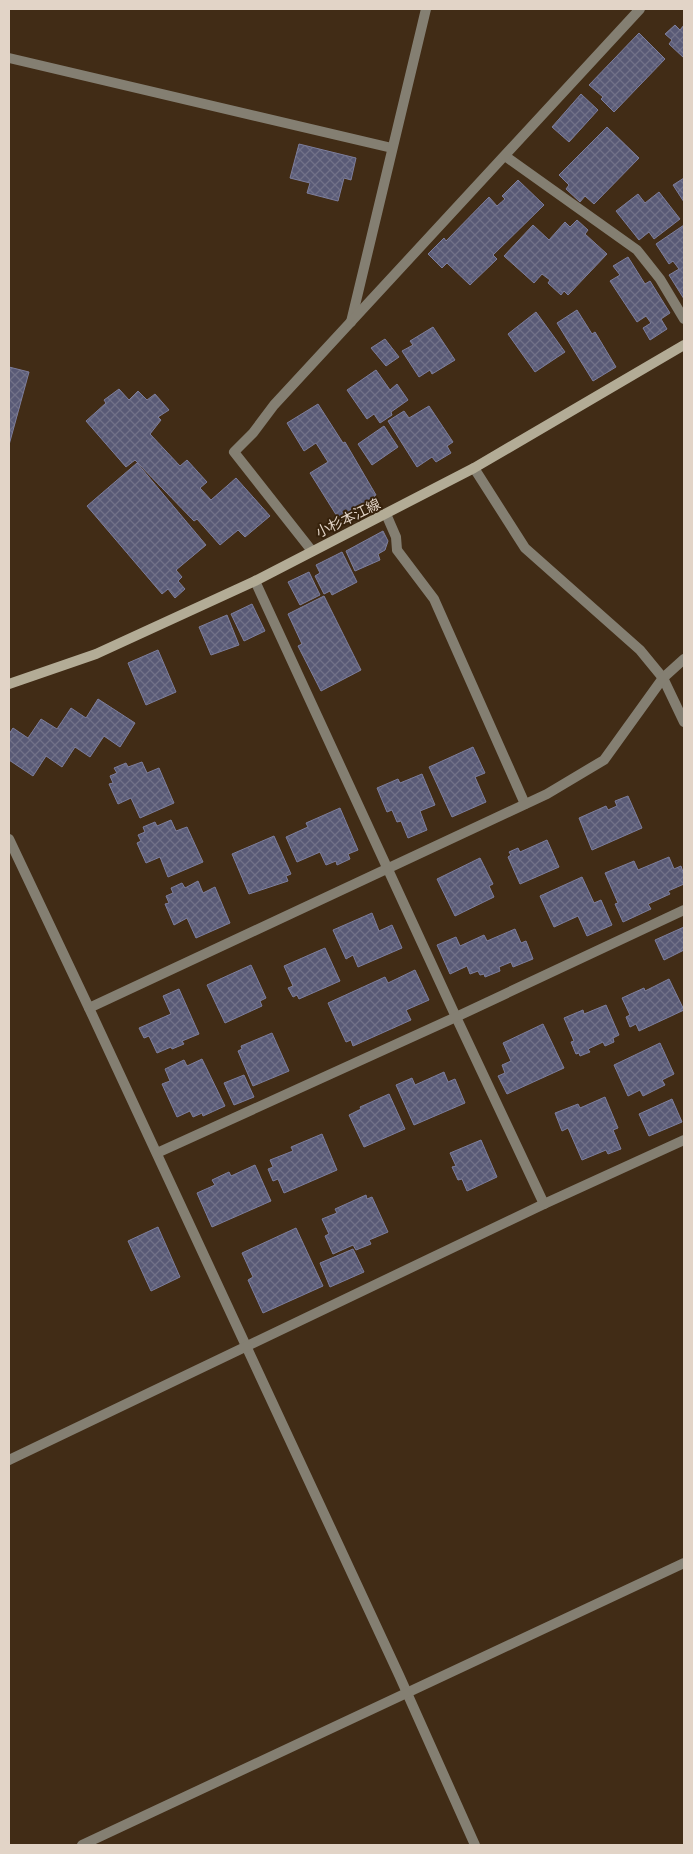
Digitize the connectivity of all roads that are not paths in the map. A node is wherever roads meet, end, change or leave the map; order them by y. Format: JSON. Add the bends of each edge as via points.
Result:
{"nodes":[{"id":1,"x":426,"y":9,"type":"edge"},
{"id":2,"x":640,"y":9,"type":"edge"},
{"id":3,"x":9,"y":58,"type":"edge"},
{"id":4,"x":392,"y":148,"type":"junction"},
{"id":5,"x":504,"y":156,"type":"junction"},
{"id":6,"x":684,"y":319,"type":"edge"},
{"id":7,"x":351,"y":323,"type":"junction"},
{"id":8,"x":684,"y":345,"type":"edge"},
{"id":9,"x":474,"y":468,"type":"junction"},
{"id":10,"x":386,"y":514,"type":"junction"},
{"id":11,"x":312,"y":551,"type":"junction"},
{"id":12,"x":255,"y":581,"type":"junction"},
{"id":13,"x":684,"y":659,"type":"edge"},
{"id":14,"x":663,"y":678,"type":"junction"},
{"id":15,"x":9,"y":684,"type":"edge"},
{"id":16,"x":684,"y":722,"type":"edge"},
{"id":17,"x":526,"y":804,"type":"junction"},
{"id":18,"x":9,"y":839,"type":"edge"},
{"id":19,"x":387,"y":868,"type":"junction"},
{"id":20,"x":684,"y":910,"type":"edge"},
{"id":21,"x":89,"y":1008,"type":"junction"},
{"id":22,"x":456,"y":1017,"type":"junction"},
{"id":23,"x":684,"y":1140,"type":"edge"},
{"id":24,"x":157,"y":1154,"type":"junction"},
{"id":25,"x":544,"y":1204,"type":"junction"},
{"id":26,"x":245,"y":1346,"type":"junction"},
{"id":27,"x":9,"y":1460,"type":"edge"},
{"id":28,"x":684,"y":1563,"type":"edge"},
{"id":29,"x":407,"y":1692,"type":"junction"},
{"id":30,"x":82,"y":1845,"type":"edge"},
{"id":31,"x":475,"y":1845,"type":"edge"}],
"edges":[{"from":1,"to":4,"type":"street"},
{"from":2,"to":5,"type":"street"},
{"from":3,"to":4,"type":"street"},
{"from":4,"to":7,"type":"street"},
{"from":5,"to":6,"type":"street","via":[[637,250],[660,279]]},
{"from":5,"to":7,"type":"street"},
{"from":7,"to":11,"type":"street","via":[[234,452]]},
{"from":8,"to":9,"type":"main road","name":"小杉本江線"},
{"from":9,"to":10,"type":"main road","name":"小杉本江線"},
{"from":9,"to":14,"type":"street","via":[[525,548],[640,650]]},
{"from":10,"to":11,"type":"main road","name":"小杉本江線"},
{"from":10,"to":17,"type":"street","via":[[398,550],[434,599]]},
{"from":11,"to":12,"type":"main road","name":"小杉本江線"},
{"from":12,"to":15,"type":"main road","name":"小杉本江線","via":[[96,654]]},
{"from":12,"to":19,"type":"street"},
{"from":13,"to":14,"type":"street"},
{"from":14,"to":16,"type":"street"},
{"from":14,"to":17,"type":"street","via":[[604,760]]},
{"from":17,"to":19,"type":"street"},
{"from":18,"to":21,"type":"street"},
{"from":19,"to":21,"type":"street"},
{"from":19,"to":22,"type":"street"},
{"from":20,"to":22,"type":"street"},
{"from":21,"to":24,"type":"street"},
{"from":22,"to":24,"type":"street"},
{"from":22,"to":25,"type":"street"},
{"from":23,"to":25,"type":"street"},
{"from":24,"to":26,"type":"street"},
{"from":25,"to":26,"type":"street"},
{"from":26,"to":27,"type":"street"},
{"from":26,"to":29,"type":"street"},
{"from":28,"to":29,"type":"street"},
{"from":29,"to":30,"type":"street"},
{"from":29,"to":31,"type":"street"}]}
